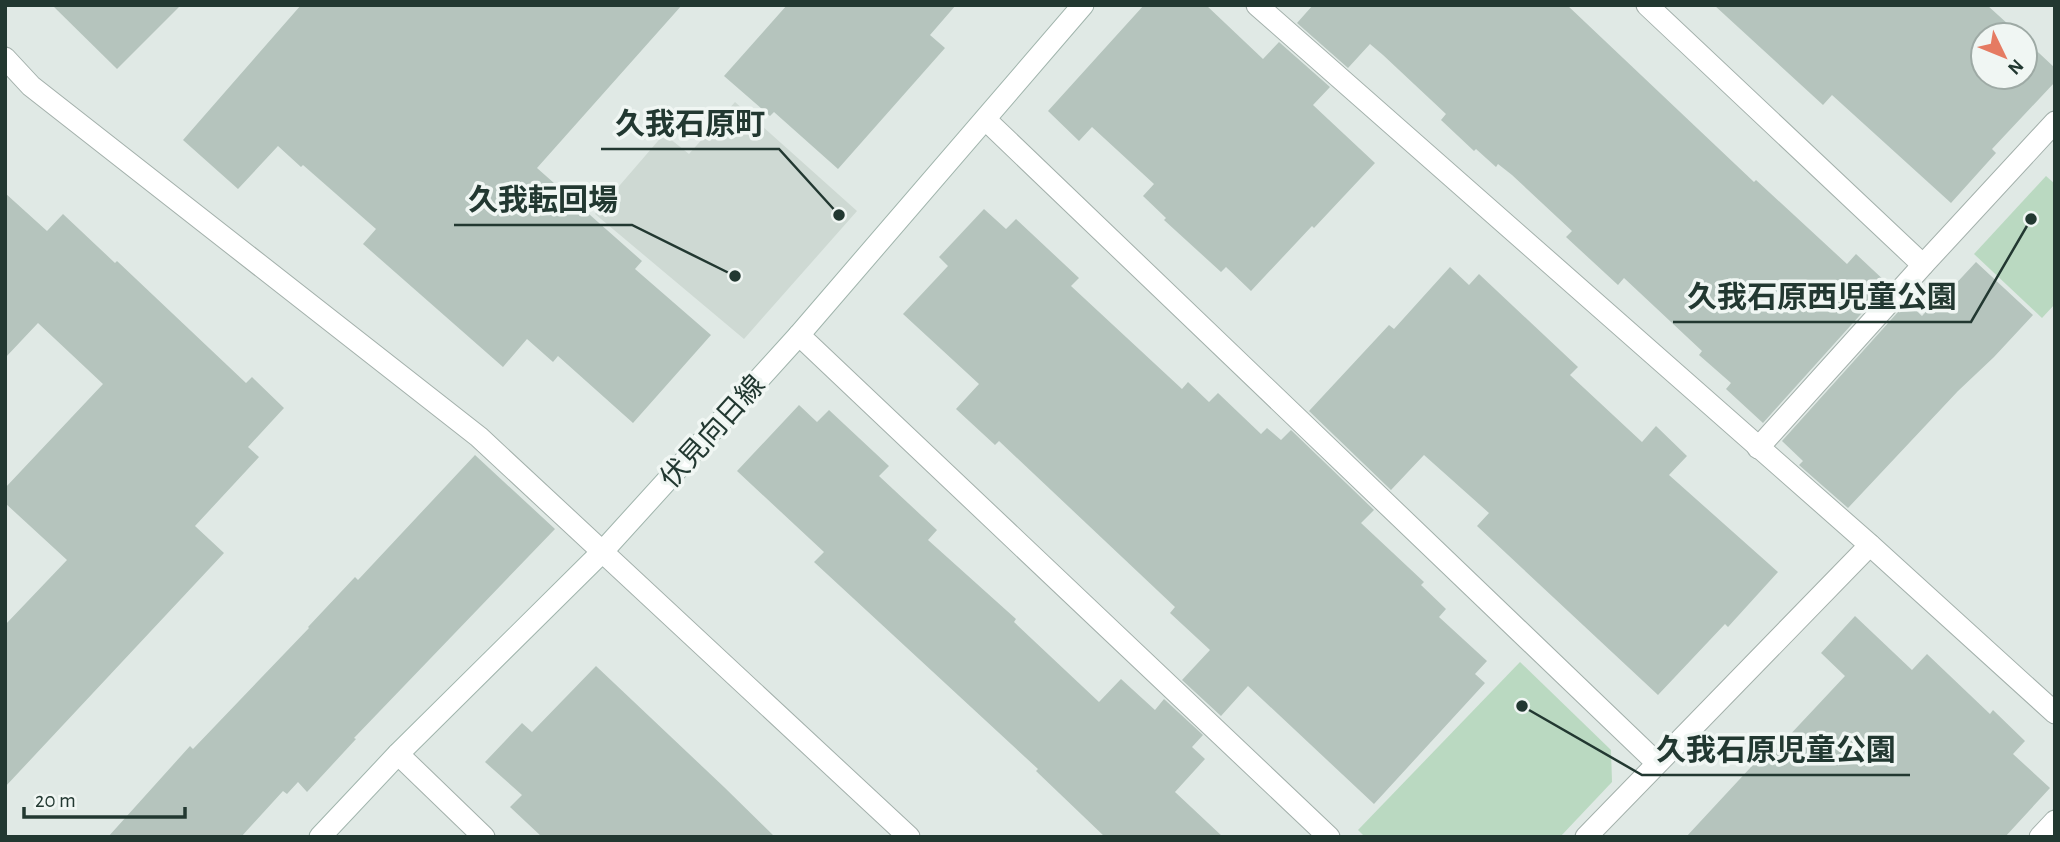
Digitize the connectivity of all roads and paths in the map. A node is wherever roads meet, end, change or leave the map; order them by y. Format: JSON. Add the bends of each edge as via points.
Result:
{"nodes":[{"id":1,"x":1083,"y":5,"type":"edge"},
{"id":2,"x":1258,"y":5,"type":"edge"},
{"id":3,"x":1647,"y":5,"type":"edge"},
{"id":4,"x":5,"y":58,"type":"edge"},
{"id":5,"x":986,"y":120,"type":"junction"},
{"id":6,"x":2055,"y":122,"type":"edge"},
{"id":7,"x":1923,"y":265,"type":"junction"},
{"id":8,"x":799,"y":335,"type":"junction"},
{"id":9,"x":1758,"y":448,"type":"junction"},
{"id":10,"x":1870,"y":545,"type":"junction"},
{"id":11,"x":603,"y":551,"type":"junction"},
{"id":12,"x":2055,"y":713,"type":"edge"},
{"id":13,"x":398,"y":754,"type":"junction"},
{"id":14,"x":1657,"y":763,"type":"junction"},
{"id":15,"x":2055,"y":821,"type":"edge"},
{"id":16,"x":320,"y":837,"type":"edge"},
{"id":17,"x":484,"y":837,"type":"edge"},
{"id":18,"x":909,"y":837,"type":"edge"},
{"id":19,"x":1329,"y":837,"type":"edge"},
{"id":20,"x":1586,"y":837,"type":"edge"},
{"id":21,"x":2040,"y":837,"type":"edge"}],
"edges":[{"from":1,"to":5,"type":"street","name":"伏見向日線"},
{"from":2,"to":9,"type":"street"},
{"from":3,"to":7,"type":"street"},
{"from":4,"to":11,"type":"street","via":[[31,86],[479,437]]},
{"from":5,"to":8,"type":"street","name":"伏見向日線"},
{"from":5,"to":14,"type":"street"},
{"from":6,"to":7,"type":"street"},
{"from":7,"to":9,"type":"street"},
{"from":8,"to":11,"type":"street","name":"伏見向日線"},
{"from":8,"to":19,"type":"street"},
{"from":9,"to":10,"type":"street"},
{"from":10,"to":12,"type":"street"},
{"from":10,"to":14,"type":"street"},
{"from":11,"to":13,"type":"street","name":"伏見向日線"},
{"from":11,"to":18,"type":"street"},
{"from":13,"to":16,"type":"street","name":"伏見向日線"},
{"from":13,"to":17,"type":"street"},
{"from":14,"to":20,"type":"street"},
{"from":15,"to":21,"type":"street"}]}
